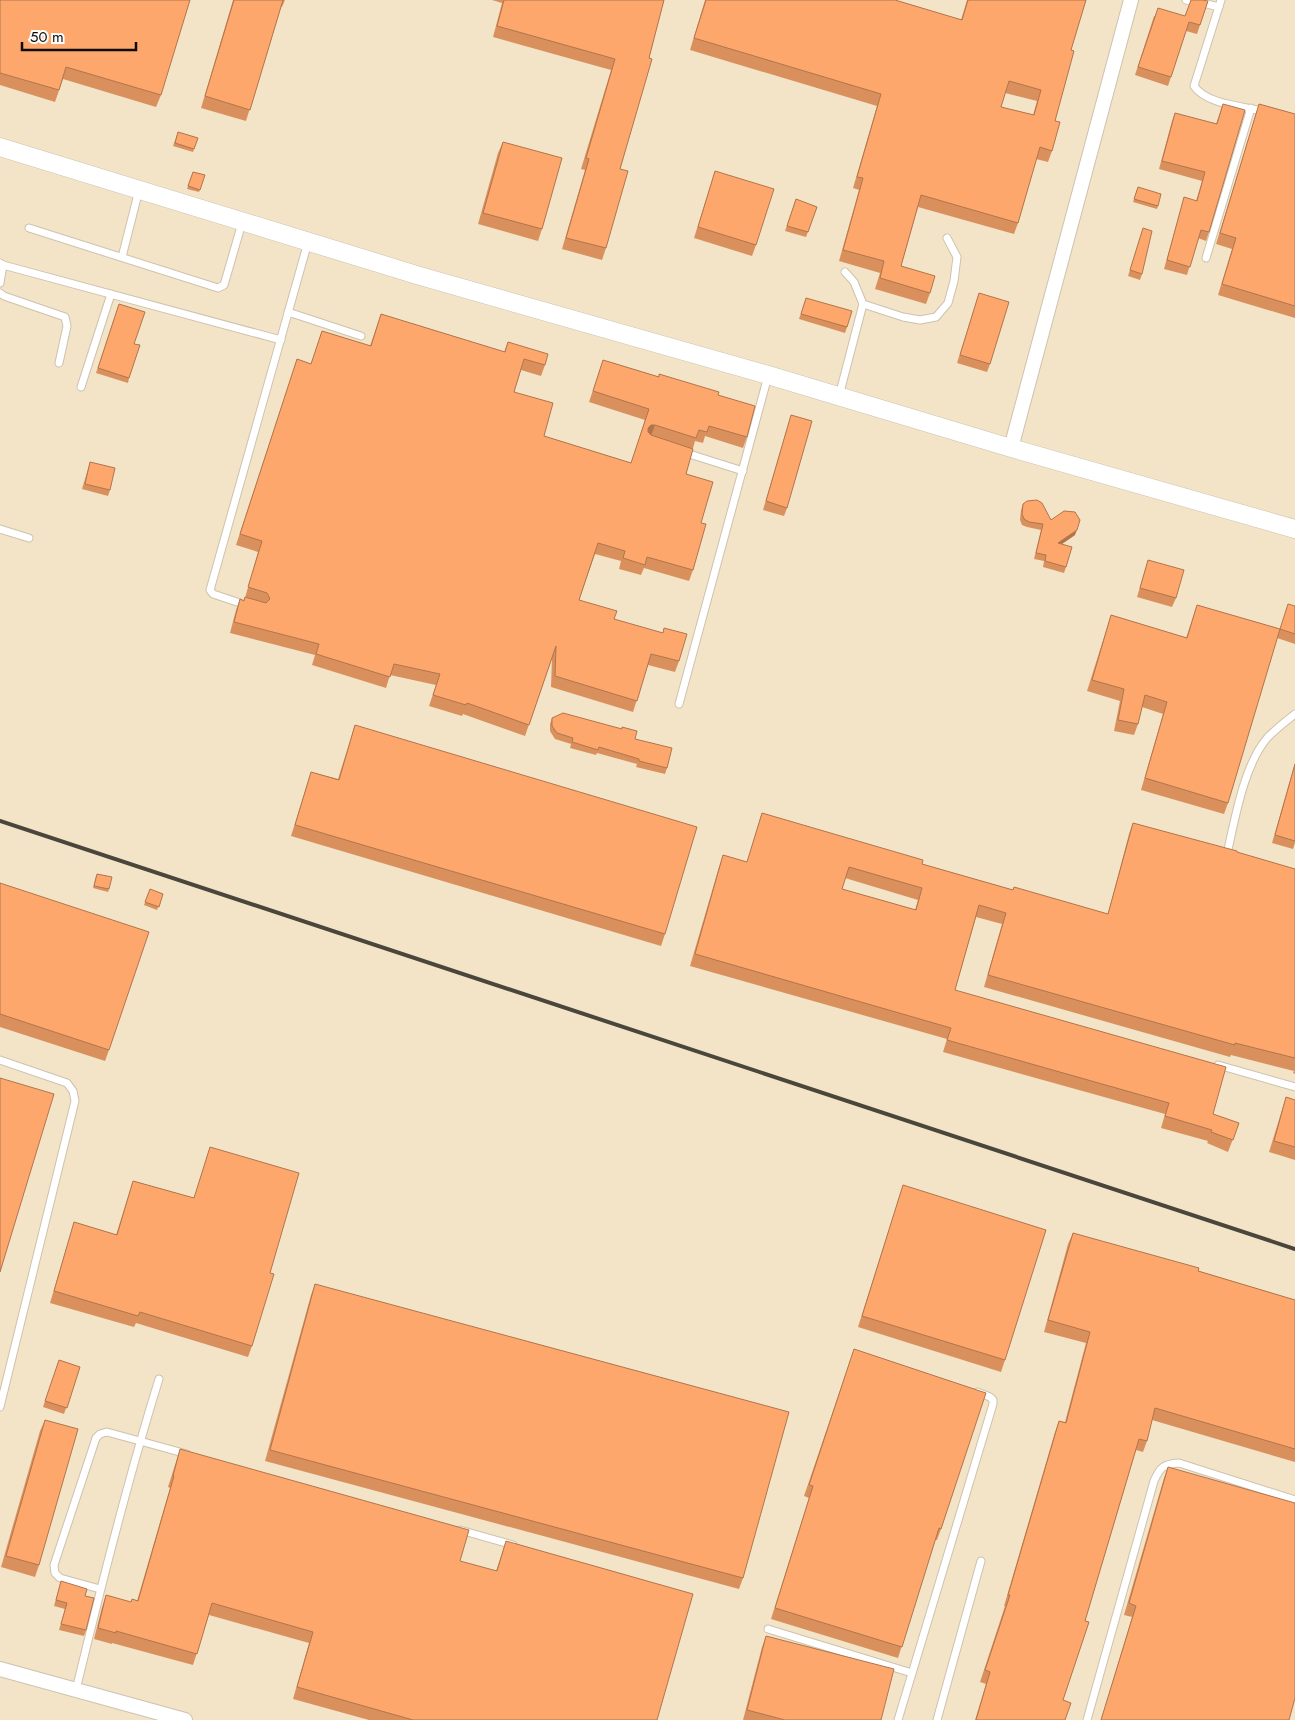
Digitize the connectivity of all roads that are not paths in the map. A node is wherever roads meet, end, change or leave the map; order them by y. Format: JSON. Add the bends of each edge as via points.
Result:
{"nodes":[{"id":1,"x":1131,"y":0,"type":"edge"},
{"id":2,"x":1186,"y":0,"type":"edge"},
{"id":3,"x":1197,"y":0,"type":"edge"},
{"id":4,"x":1220,"y":4,"type":"edge"},
{"id":5,"x":1251,"y":108,"type":"junction"},
{"id":6,"x":1277,"y":116,"type":"edge"},
{"id":7,"x":0,"y":148,"type":"edge"},
{"id":8,"x":139,"y":190,"type":"junction"},
{"id":9,"x":242,"y":221,"type":"junction"},
{"id":10,"x":29,"y":228,"type":"dead end"},
{"id":11,"x":947,"y":238,"type":"dead end"},
{"id":12,"x":308,"y":242,"type":"junction"},
{"id":13,"x":122,"y":257,"type":"junction"},
{"id":14,"x":1206,"y":258,"type":"dead end"},
{"id":15,"x":2,"y":264,"type":"edge"},
{"id":16,"x":845,"y":272,"type":"dead end"},
{"id":17,"x":0,"y":284,"type":"edge"},
{"id":18,"x":0,"y":293,"type":"edge"},
{"id":19,"x":111,"y":294,"type":"junction"},
{"id":20,"x":863,"y":304,"type":"junction"},
{"id":21,"x":288,"y":312,"type":"junction"},
{"id":22,"x":360,"y":336,"type":"dead end"},
{"id":23,"x":280,"y":340,"type":"junction"},
{"id":24,"x":59,"y":363,"type":"dead end"},
{"id":25,"x":768,"y":375,"type":"junction"},
{"id":26,"x":81,"y":387,"type":"dead end"},
{"id":27,"x":839,"y":396,"type":"junction"},
{"id":28,"x":1011,"y":448,"type":"junction"},
{"id":29,"x":677,"y":450,"type":"edge"},
{"id":30,"x":743,"y":471,"type":"junction"},
{"id":31,"x":0,"y":529,"type":"edge"},
{"id":32,"x":1295,"y":529,"type":"edge"},
{"id":33,"x":29,"y":538,"type":"dead end"},
{"id":34,"x":253,"y":607,"type":"edge"},
{"id":35,"x":679,"y":704,"type":"dead end"},
{"id":36,"x":1295,"y":714,"type":"edge"},
{"id":37,"x":1218,"y":851,"type":"edge"},
{"id":38,"x":1227,"y":854,"type":"junction"},
{"id":39,"x":1236,"y":856,"type":"edge"},
{"id":40,"x":0,"y":1060,"type":"edge"},
{"id":41,"x":1211,"y":1063,"type":"edge"},
{"id":42,"x":1295,"y":1086,"type":"edge"},
{"id":43,"x":158,"y":1379,"type":"dead end"},
{"id":44,"x":971,"y":1390,"type":"edge"},
{"id":45,"x":0,"y":1405,"type":"edge"},
{"id":46,"x":140,"y":1441,"type":"junction"},
{"id":47,"x":197,"y":1457,"type":"edge"},
{"id":48,"x":1295,"y":1500,"type":"edge"},
{"id":49,"x":456,"y":1529,"type":"edge"},
{"id":50,"x":524,"y":1548,"type":"edge"},
{"id":51,"x":981,"y":1561,"type":"dead end"},
{"id":52,"x":100,"y":1589,"type":"junction"},
{"id":53,"x":768,"y":1629,"type":"dead end"},
{"id":54,"x":0,"y":1669,"type":"edge"},
{"id":55,"x":912,"y":1673,"type":"junction"},
{"id":56,"x":76,"y":1690,"type":"junction"},
{"id":57,"x":185,"y":1720,"type":"edge"},
{"id":58,"x":898,"y":1720,"type":"edge"},
{"id":59,"x":937,"y":1720,"type":"edge"},
{"id":60,"x":1087,"y":1720,"type":"edge"}],
"edges":[{"from":1,"to":28,"type":"street"},
{"from":2,"to":3,"type":"lane"},
{"from":3,"to":4,"type":"lane"},
{"from":4,"to":5,"type":"lane","via":[[1194,86],[1200,94],[1213,100]]},
{"from":5,"to":6,"type":"lane"},
{"from":5,"to":14,"type":"lane"},
{"from":7,"to":8,"type":"street"},
{"from":8,"to":9,"type":"street"},
{"from":8,"to":13,"type":"lane"},
{"from":9,"to":12,"type":"street"},
{"from":9,"to":13,"type":"lane","via":[[222,287]]},
{"from":10,"to":13,"type":"lane"},
{"from":11,"to":20,"type":"lane","via":[[957,257],[954,281],[948,303],[936,317],[920,320],[903,317]]},
{"from":12,"to":21,"type":"lane"},
{"from":12,"to":25,"type":"street"},
{"from":15,"to":17,"type":"lane"},
{"from":15,"to":19,"type":"lane"},
{"from":16,"to":20,"type":"lane","via":[[854,282]]},
{"from":18,"to":24,"type":"lane","via":[[65,317],[67,326]]},
{"from":19,"to":23,"type":"lane"},
{"from":19,"to":26,"type":"lane"},
{"from":20,"to":27,"type":"lane"},
{"from":21,"to":22,"type":"lane"},
{"from":21,"to":23,"type":"lane"},
{"from":23,"to":34,"type":"lane","via":[[210,590],[213,594]]},
{"from":25,"to":27,"type":"street"},
{"from":25,"to":30,"type":"lane"},
{"from":27,"to":28,"type":"street"},
{"from":28,"to":32,"type":"street"},
{"from":29,"to":30,"type":"lane"},
{"from":30,"to":35,"type":"lane"},
{"from":31,"to":33,"type":"lane"},
{"from":36,"to":38,"type":"lane","via":[[1268,738],[1250,767]]},
{"from":37,"to":38,"type":"lane"},
{"from":38,"to":39,"type":"lane"},
{"from":40,"to":45,"type":"lane","via":[[67,1083],[76,1100]]},
{"from":41,"to":42,"type":"lane"},
{"from":43,"to":46,"type":"lane"},
{"from":44,"to":55,"type":"lane","via":[[990,1396],[993,1404]]},
{"from":46,"to":47,"type":"lane"},
{"from":46,"to":52,"type":"lane"},
{"from":46,"to":52,"type":"lane","via":[[107,1432],[96,1438],[54,1565],[60,1578]]},
{"from":48,"to":60,"type":"lane","via":[[1179,1463],[1168,1464],[1159,1470]]},
{"from":49,"to":50,"type":"lane"},
{"from":51,"to":59,"type":"lane"},
{"from":52,"to":56,"type":"lane"},
{"from":53,"to":55,"type":"lane"},
{"from":54,"to":56,"type":"street"},
{"from":55,"to":58,"type":"lane"},
{"from":56,"to":57,"type":"street"}]}
